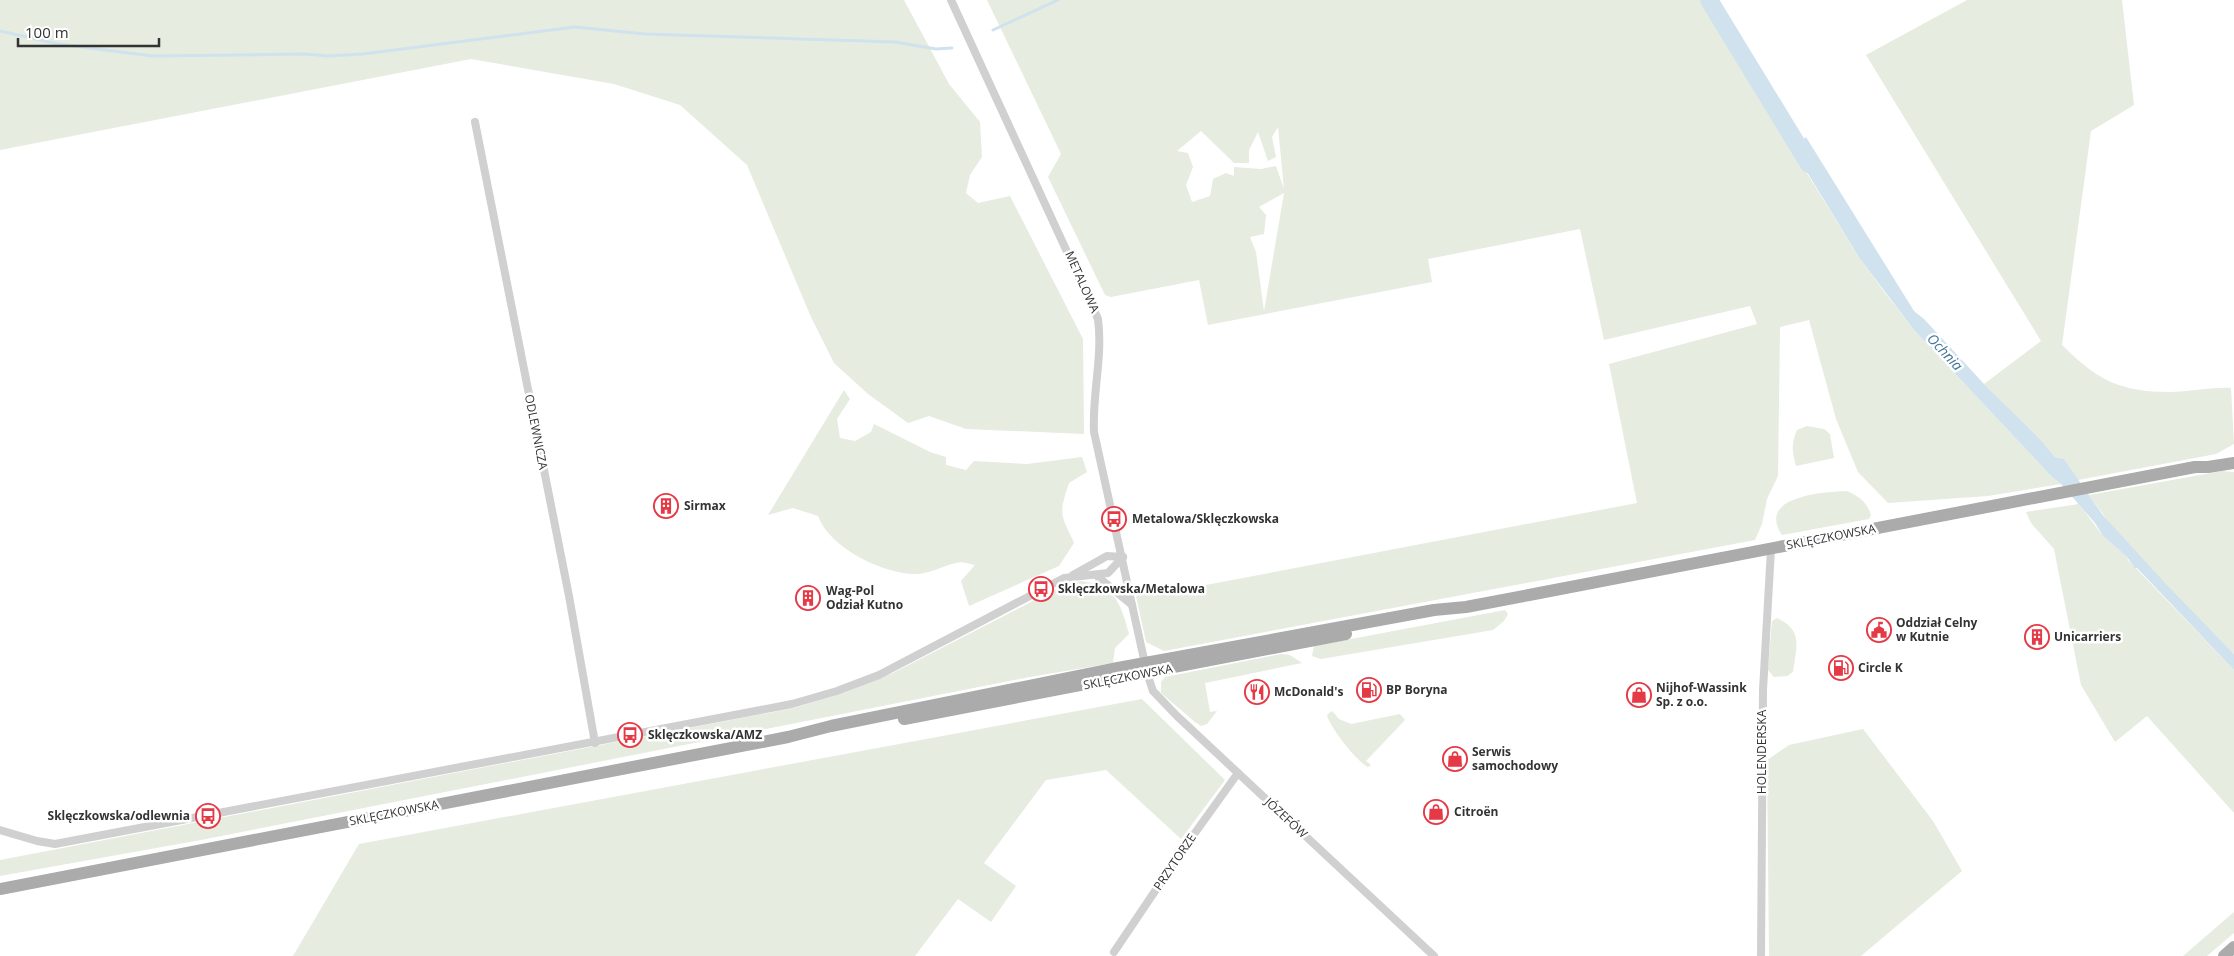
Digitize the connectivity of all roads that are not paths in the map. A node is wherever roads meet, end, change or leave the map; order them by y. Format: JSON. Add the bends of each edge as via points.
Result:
{"nodes":[{"id":1,"x":951,"y":0,"type":"edge"},
{"id":2,"x":474,"y":122,"type":"dead end"},
{"id":3,"x":2234,"y":456,"type":"edge"},
{"id":4,"x":2234,"y":462,"type":"edge"},
{"id":5,"x":2195,"y":467,"type":"junction"},
{"id":6,"x":1771,"y":548,"type":"junction"},
{"id":7,"x":1123,"y":557,"type":"junction"},
{"id":8,"x":1071,"y":576,"type":"junction"},
{"id":9,"x":1098,"y":576,"type":"junction"},
{"id":10,"x":1132,"y":605,"type":"junction"},
{"id":11,"x":1146,"y":668,"type":"junction"},
{"id":12,"x":595,"y":743,"type":"junction"},
{"id":13,"x":1238,"y":773,"type":"junction"},
{"id":14,"x":0,"y":830,"type":"edge"},
{"id":15,"x":0,"y":888,"type":"edge"},
{"id":16,"x":2234,"y":947,"type":"edge"},
{"id":17,"x":1114,"y":952,"type":"dead end"},
{"id":18,"x":1434,"y":956,"type":"edge"},
{"id":19,"x":1762,"y":956,"type":"edge"},
{"id":20,"x":2224,"y":956,"type":"edge"}],
"edges":[{"from":1,"to":7,"type":"street","name":"METALOWA","via":[[1098,319],[1101,338],[1092,412],[1094,432]]},
{"from":2,"to":12,"type":"street","name":"ODLEWNICZA","via":[[569,596]]},
{"from":3,"to":5,"type":"main road","name":"SKLĘCZKOWSKA"},
{"from":4,"to":5,"type":"main road","name":"SKLĘCZKOWSKA","via":[[2208,468]]},
{"from":5,"to":6,"type":"main road","name":"SKLĘCZKOWSKA"},
{"from":6,"to":11,"type":"main road","name":"SKLĘCZKOWSKA","via":[[1466,607],[1434,610]]},
{"from":6,"to":19,"type":"street","name":"HOLENDERSKA","via":[[1763,690]]},
{"from":7,"to":8,"type":"street","via":[[1107,556]]},
{"from":7,"to":9,"type":"street","via":[[1108,573]]},
{"from":7,"to":10,"type":"street","name":"METALOWA"},
{"from":8,"to":9,"type":"street"},
{"from":8,"to":12,"type":"street","via":[[880,675],[837,691],[792,704]]},
{"from":9,"to":10,"type":"street"},
{"from":10,"to":11,"type":"street","name":"METALOWA"},
{"from":11,"to":13,"type":"street","name":"JÓZEFÓW","via":[[1153,691]]},
{"from":11,"to":15,"type":"main road","name":"SKLĘCZKOWSKA","via":[[833,732],[788,737]]},
{"from":12,"to":14,"type":"street","via":[[55,844]]},
{"from":13,"to":17,"type":"street","name":"PRZYTORZE"},
{"from":13,"to":18,"type":"street","name":"JÓZEFÓW"},
{"from":16,"to":20,"type":"main road"}]}
